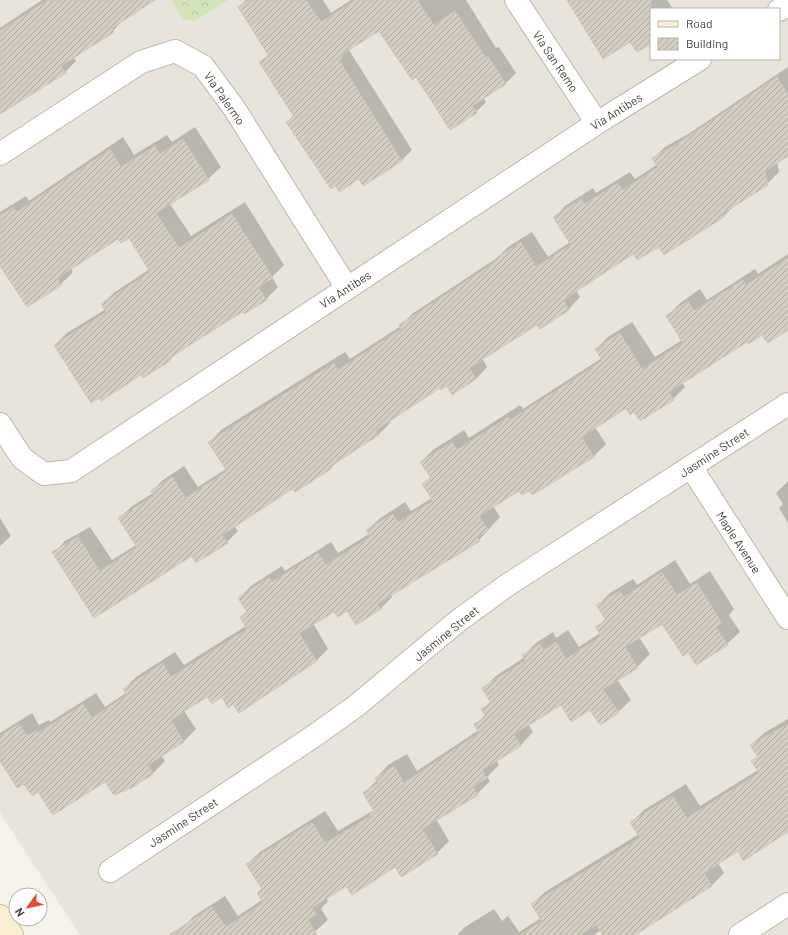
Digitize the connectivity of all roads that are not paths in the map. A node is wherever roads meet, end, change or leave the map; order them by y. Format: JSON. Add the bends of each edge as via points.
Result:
{"nodes":[{"id":1,"x":516,"y":0,"type":"edge"},
{"id":2,"x":698,"y":60,"type":"edge"},
{"id":3,"x":597,"y":123,"type":"junction"},
{"id":4,"x":0,"y":154,"type":"edge"},
{"id":5,"x":347,"y":288,"type":"junction"},
{"id":6,"x":788,"y":404,"type":"edge"},
{"id":7,"x":0,"y":424,"type":"edge"},
{"id":8,"x":691,"y":467,"type":"junction"},
{"id":9,"x":788,"y":618,"type":"edge"},
{"id":10,"x":110,"y":871,"type":"dead end"},
{"id":11,"x":788,"y":904,"type":"edge"},
{"id":12,"x":0,"y":916,"type":"edge"},
{"id":13,"x":12,"y":935,"type":"edge"},
{"id":14,"x":740,"y":935,"type":"edge"}],
"edges":[{"from":1,"to":3,"type":"street","name":"Via San Remo"},
{"from":2,"to":3,"type":"street","name":"Via Antibes"},
{"from":3,"to":5,"type":"street","name":"Via Antibes"},
{"from":4,"to":5,"type":"street","name":"Via Palermo","via":[[142,62],[175,51],[203,66],[230,102]]},
{"from":5,"to":7,"type":"street","name":"Via Antibes","via":[[71,471],[44,474],[22,458]]},
{"from":6,"to":8,"type":"street","name":"Jasmine Street"},
{"from":8,"to":9,"type":"street","name":"Maple Avenue"},
{"from":8,"to":10,"type":"street","name":"Jasmine Street","via":[[506,586],[458,621],[356,706],[320,732]]},
{"from":11,"to":14,"type":"street"},
{"from":12,"to":13,"type":"main road"}]}
